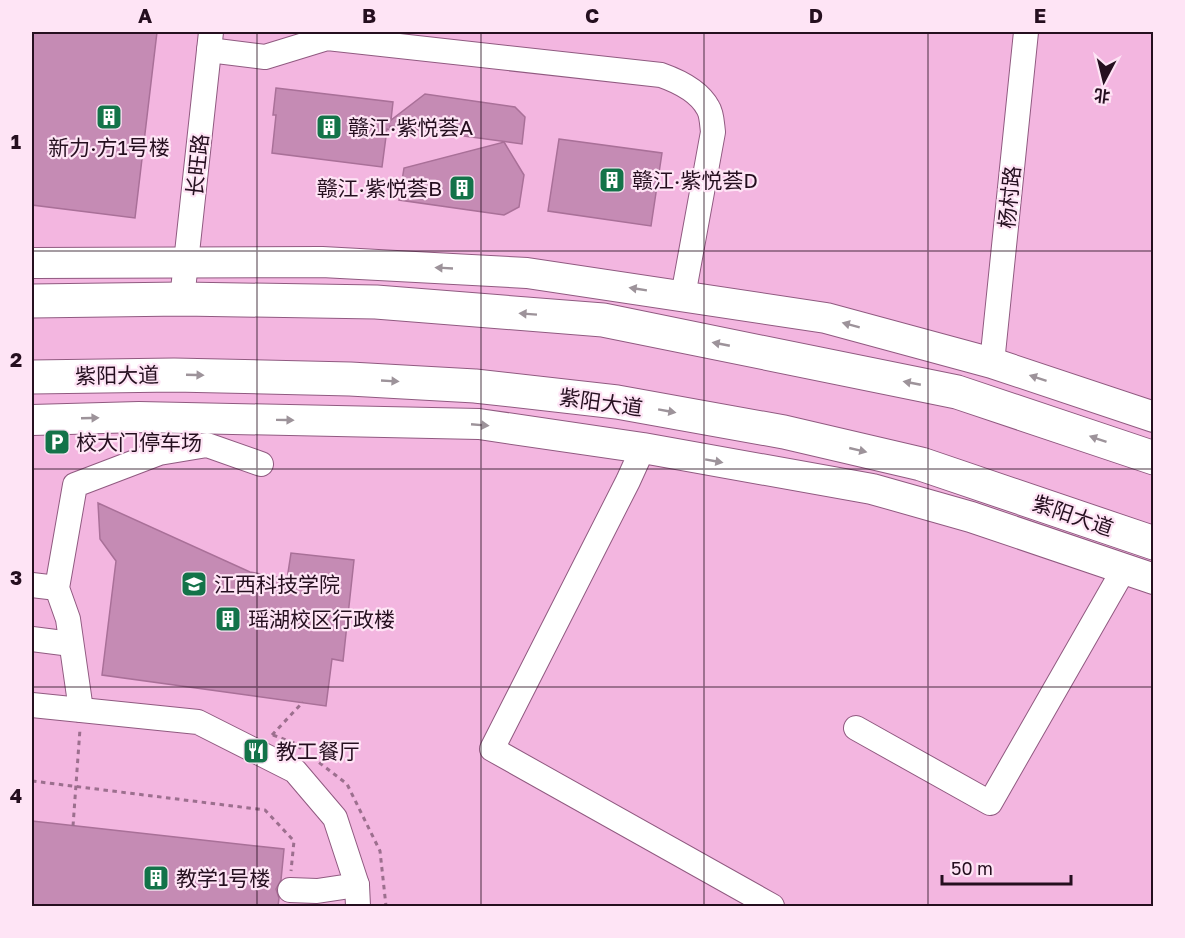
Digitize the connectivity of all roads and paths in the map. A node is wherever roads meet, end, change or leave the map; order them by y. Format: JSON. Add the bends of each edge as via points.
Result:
{"nodes":[{"id":1,"x":1026,"y":32,"type":"edge"},
{"id":2,"x":210,"y":41,"type":"edge"},
{"id":3,"x":32,"y":262,"type":"edge"},
{"id":4,"x":186,"y":262,"type":"junction"},
{"id":5,"x":683,"y":296,"type":"junction"},
{"id":6,"x":182,"y":299,"type":"junction"},
{"id":7,"x":32,"y":301,"type":"edge"},
{"id":8,"x":992,"y":363,"type":"junction"},
{"id":9,"x":32,"y":377,"type":"edge"},
{"id":10,"x":1154,"y":417,"type":"edge"},
{"id":11,"x":32,"y":420,"type":"edge"},
{"id":12,"x":643,"y":448,"type":"junction"},
{"id":13,"x":1154,"y":458,"type":"edge"},
{"id":14,"x":261,"y":464,"type":"dead end"},
{"id":15,"x":1154,"y":543,"type":"edge"},
{"id":16,"x":1124,"y":569,"type":"junction"},
{"id":17,"x":1154,"y":579,"type":"edge"},
{"id":18,"x":32,"y":585,"type":"edge"},
{"id":19,"x":57,"y":588,"type":"junction"},
{"id":20,"x":32,"y":639,"type":"edge"},
{"id":21,"x":71,"y":644,"type":"junction"},
{"id":22,"x":303,"y":702,"type":"dead end"},
{"id":23,"x":32,"y":705,"type":"edge"},
{"id":24,"x":81,"y":710,"type":"junction"},
{"id":25,"x":856,"y":728,"type":"dead end"},
{"id":26,"x":256,"y":751,"type":"junction"},
{"id":27,"x":32,"y":781,"type":"edge"},
{"id":28,"x":77,"y":786,"type":"junction"},
{"id":29,"x":73,"y":826,"type":"dead end"},
{"id":30,"x":290,"y":891,"type":"joint"},
{"id":31,"x":357,"y":896,"type":"edge"},
{"id":32,"x":772,"y":906,"type":"edge"}],
"edges":[{"from":1,"to":8,"type":"street","name":"杨村路"},
{"from":2,"to":4,"type":"street","name":"长旺路"},
{"from":2,"to":5,"type":"street","via":[[265,57],[327,38],[661,75],[676,80],[708,108],[713,132]]},
{"from":3,"to":4,"type":"main road"},
{"from":5,"to":4,"type":"main road","one_way":true,"via":[[527,273],[322,262]]},
{"from":4,"to":6,"type":"street","name":"长旺路"},
{"from":8,"to":5,"type":"main road","one_way":true,"via":[[826,318]]},
{"from":6,"to":7,"type":"highway"},
{"from":13,"to":6,"type":"highway","one_way":true,"via":[[957,392],[603,320],[376,303]]},
{"from":10,"to":8,"type":"main road","one_way":true},
{"from":9,"to":15,"type":"highway","name":"紫阳大道","one_way":true,"via":[[350,379],[475,386],[617,402],[784,432],[921,464]]},
{"from":11,"to":12,"type":"main road","one_way":true,"via":[[139,417],[479,424]]},
{"from":12,"to":16,"type":"main road","one_way":true,"via":[[872,489],[971,517]]},
{"from":12,"to":32,"type":"street","via":[[492,749]]},
{"from":14,"to":19,"type":"street","via":[[207,445],[159,453],[75,485]]},
{"from":16,"to":17,"type":"main road"},
{"from":16,"to":25,"type":"street","via":[[990,804]]},
{"from":18,"to":19,"type":"street"},
{"from":19,"to":21,"type":"street","via":[[68,619]]},
{"from":20,"to":21,"type":"street"},
{"from":21,"to":24,"type":"street"},
{"from":22,"to":26,"type":"path"},
{"from":23,"to":24,"type":"street"},
{"from":24,"to":26,"type":"street","via":[[198,722]]},
{"from":24,"to":28,"type":"path"},
{"from":26,"to":31,"type":"street","via":[[294,771],[335,818]]},
{"from":27,"to":28,"type":"path"},
{"from":28,"to":29,"type":"path"},
{"from":28,"to":30,"type":"path","via":[[265,810],[294,841]]},
{"from":30,"to":31,"type":"street"}]}
